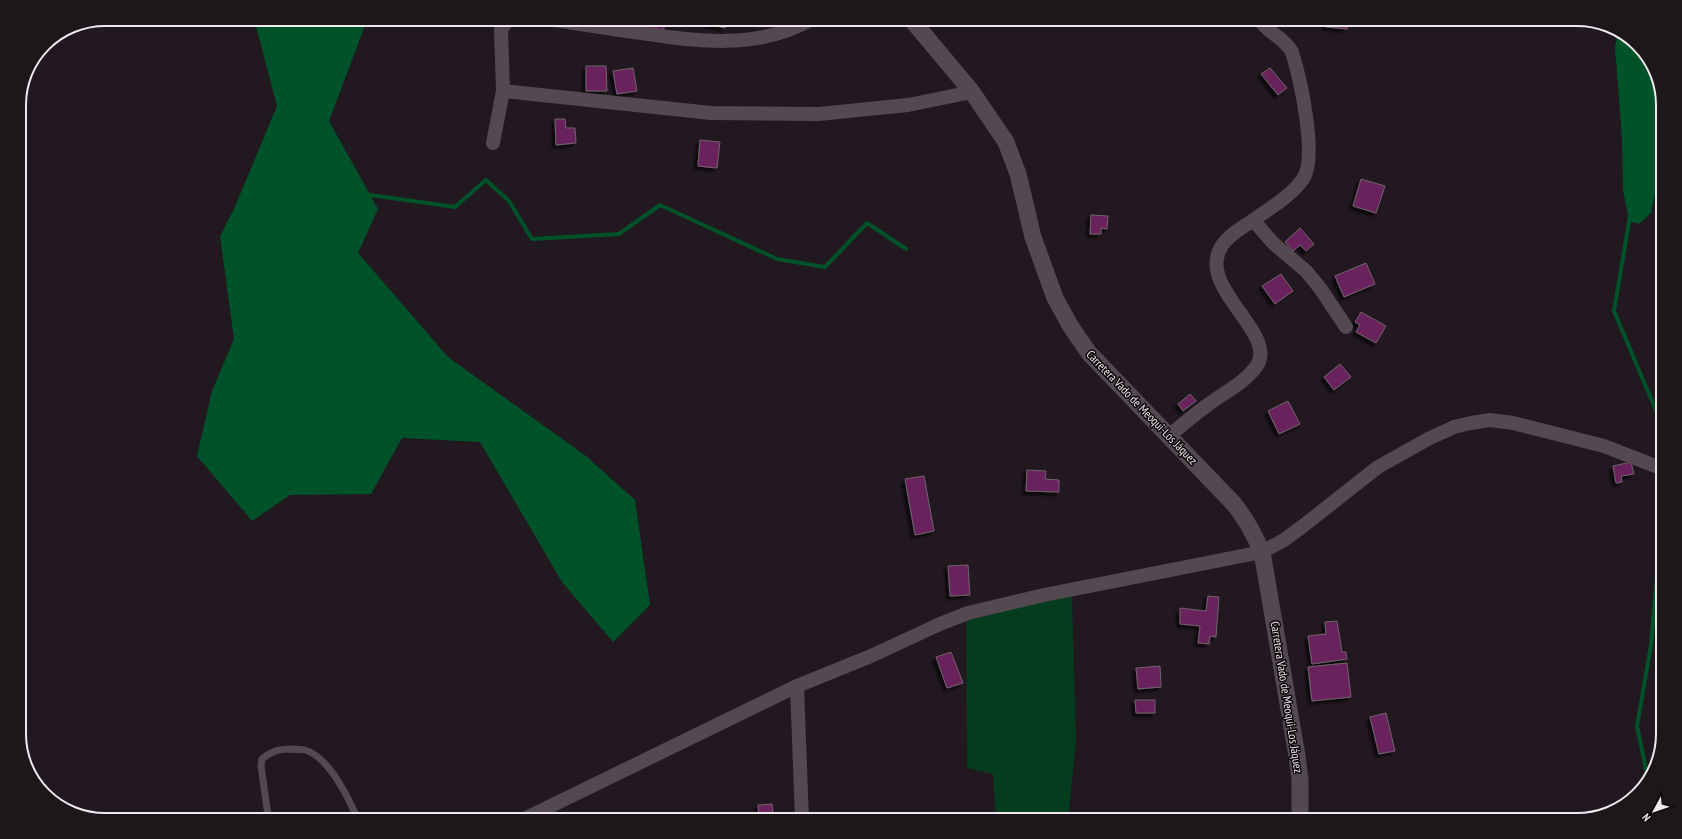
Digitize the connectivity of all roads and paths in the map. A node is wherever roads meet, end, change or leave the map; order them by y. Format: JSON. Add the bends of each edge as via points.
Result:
{"nodes":[{"id":1,"x":504,"y":26,"type":"edge"},
{"id":2,"x":592,"y":26,"type":"edge"},
{"id":3,"x":800,"y":26,"type":"edge"},
{"id":4,"x":917,"y":26,"type":"edge"},
{"id":5,"x":1265,"y":26,"type":"edge"},
{"id":6,"x":503,"y":91,"type":"junction"},
{"id":7,"x":972,"y":92,"type":"junction"},
{"id":8,"x":493,"y":143,"type":"dead end"},
{"id":9,"x":1253,"y":220,"type":"junction"},
{"id":10,"x":1346,"y":327,"type":"dead end"},
{"id":11,"x":1169,"y":436,"type":"junction"},
{"id":12,"x":1656,"y":466,"type":"edge"},
{"id":13,"x":1262,"y":552,"type":"junction"},
{"id":14,"x":797,"y":686,"type":"junction"},
{"id":15,"x":268,"y":813,"type":"edge"},
{"id":16,"x":355,"y":813,"type":"edge"},
{"id":17,"x":537,"y":813,"type":"edge"},
{"id":18,"x":802,"y":813,"type":"edge"},
{"id":19,"x":1300,"y":813,"type":"edge"}],
"edges":[{"from":1,"to":6,"type":"street","via":[[501,30]]},
{"from":2,"to":3,"type":"street","via":[[712,42],[746,40]]},
{"from":4,"to":7,"type":"street","name":"Carretera Vado de Meoqui-Los Jáquez"},
{"from":5,"to":9,"type":"street","via":[[1287,43],[1292,52],[1306,116],[1310,156],[1303,179],[1291,192]]},
{"from":6,"to":7,"type":"street","via":[[712,113],[804,114],[908,105]]},
{"from":6,"to":8,"type":"street"},
{"from":7,"to":11,"type":"street","name":"Carretera Vado de Meoqui-Los Jáquez","via":[[1006,142],[1018,174],[1033,237],[1055,298],[1071,327],[1089,353]]},
{"from":9,"to":10,"type":"street","via":[[1272,243],[1306,271]]},
{"from":9,"to":11,"type":"street","via":[[1231,235],[1218,252],[1215,264],[1219,280],[1259,341],[1261,354],[1257,366],[1242,381]]},
{"from":11,"to":13,"type":"street","name":"Carretera Vado de Meoqui-Los Jáquez","via":[[1245,517]]},
{"from":12,"to":13,"type":"street","via":[[1604,446],[1513,422],[1490,420],[1471,423],[1428,439],[1378,467],[1284,540]]},
{"from":13,"to":14,"type":"street","via":[[1044,595],[968,613]]},
{"from":13,"to":19,"type":"street","name":"Carretera Vado de Meoqui-Los Jáquez","via":[[1300,779]]},
{"from":14,"to":17,"type":"street"},
{"from":14,"to":18,"type":"street"},
{"from":15,"to":16,"type":"lane","via":[[262,759],[279,748],[305,750],[317,757],[349,799]]}]}
